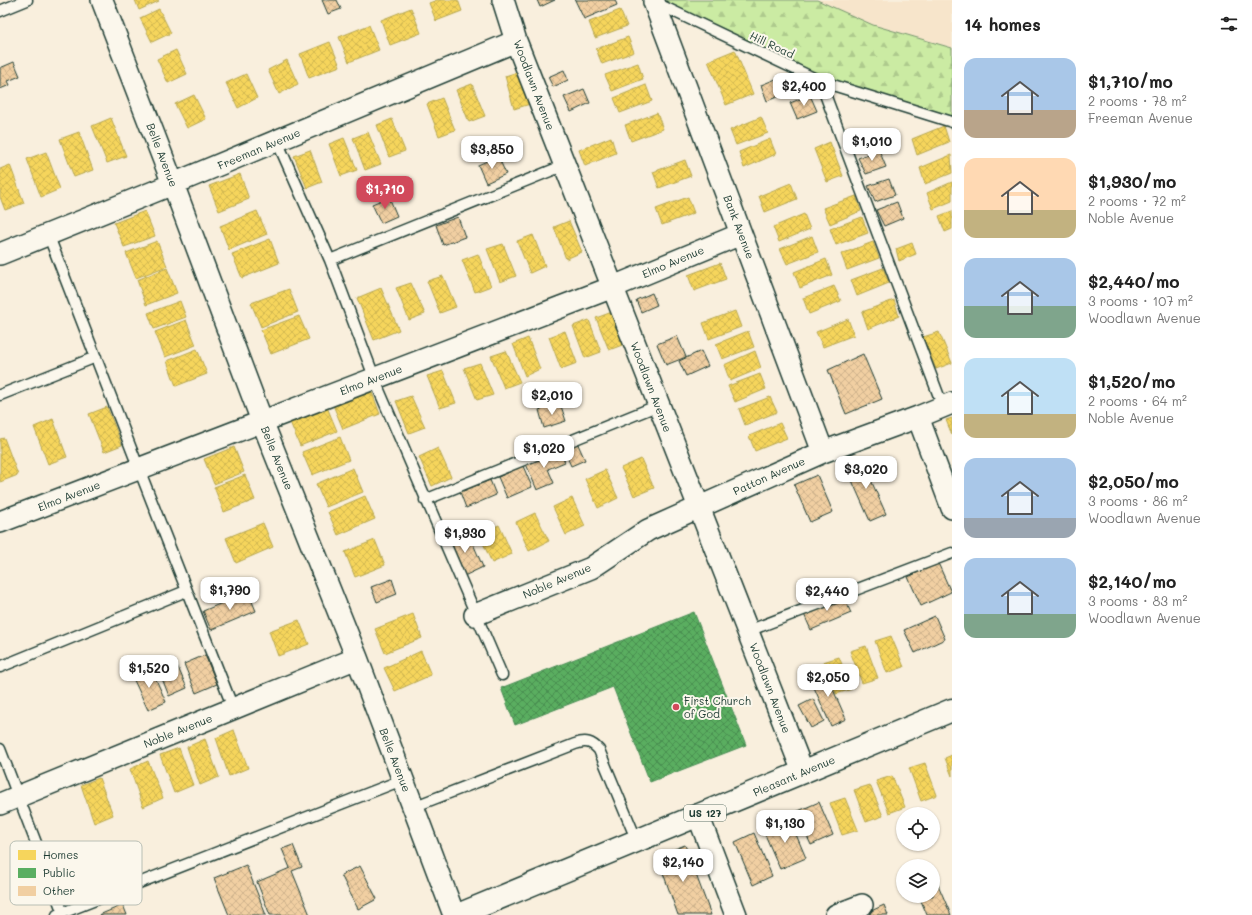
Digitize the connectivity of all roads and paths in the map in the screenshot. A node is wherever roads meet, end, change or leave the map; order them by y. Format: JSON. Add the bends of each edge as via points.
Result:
{"nodes":[{"id":1,"x":27,"y":0,"type":"edge"},
{"id":2,"x":102,"y":0,"type":"edge"},
{"id":3,"x":503,"y":0,"type":"edge"},
{"id":4,"x":652,"y":1,"type":"edge"},
{"id":5,"x":0,"y":11,"type":"edge"},
{"id":6,"x":516,"y":41,"type":"junction"},
{"id":7,"x":820,"y":81,"type":"junction"},
{"id":8,"x":952,"y":122,"type":"edge"},
{"id":9,"x":277,"y":141,"type":"junction"},
{"id":10,"x":565,"y":165,"type":"junction"},
{"id":11,"x":173,"y":184,"type":"junction"},
{"id":12,"x":48,"y":234,"type":"junction"},
{"id":13,"x":741,"y":234,"type":"junction"},
{"id":14,"x":0,"y":254,"type":"edge"},
{"id":15,"x":330,"y":260,"type":"junction"},
{"id":16,"x":613,"y":287,"type":"junction"},
{"id":17,"x":96,"y":357,"type":"junction"},
{"id":18,"x":374,"y":379,"type":"junction"},
{"id":19,"x":0,"y":395,"type":"edge"},
{"id":20,"x":659,"y":405,"type":"junction"},
{"id":21,"x":947,"y":405,"type":"edge"},
{"id":22,"x":918,"y":417,"type":"junction"},
{"id":23,"x":262,"y":421,"type":"junction"},
{"id":24,"x":823,"y":452,"type":"junction"},
{"id":25,"x":139,"y":469,"type":"junction"},
{"id":26,"x":425,"y":500,"type":"junction"},
{"id":27,"x":699,"y":508,"type":"junction"},
{"id":28,"x":952,"y":508,"type":"edge"},
{"id":29,"x":0,"y":522,"type":"edge"},
{"id":30,"x":952,"y":553,"type":"edge"},
{"id":31,"x":186,"y":591,"type":"junction"},
{"id":32,"x":475,"y":615,"type":"junction"},
{"id":33,"x":748,"y":631,"type":"junction"},
{"id":34,"x":356,"y":658,"type":"junction"},
{"id":35,"x":0,"y":667,"type":"edge"},
{"id":36,"x":502,"y":675,"type":"dead end"},
{"id":37,"x":233,"y":708,"type":"junction"},
{"id":38,"x":952,"y":710,"type":"edge"},
{"id":39,"x":0,"y":749,"type":"edge"},
{"id":40,"x":803,"y":772,"type":"junction"},
{"id":41,"x":402,"y":780,"type":"junction"},
{"id":42,"x":9,"y":800,"type":"edge"},
{"id":43,"x":413,"y":807,"type":"junction"},
{"id":44,"x":698,"y":815,"type":"junction"},
{"id":45,"x":27,"y":841,"type":"edge"},
{"id":46,"x":637,"y":841,"type":"junction"},
{"id":47,"x":142,"y":882,"type":"edge"},
{"id":48,"x":83,"y":905,"type":"edge"},
{"id":49,"x":862,"y":905,"type":"dead end"},
{"id":50,"x":60,"y":914,"type":"edge"},
{"id":51,"x":454,"y":915,"type":"edge"},
{"id":52,"x":458,"y":915,"type":"edge"},
{"id":53,"x":736,"y":915,"type":"edge"},
{"id":54,"x":836,"y":915,"type":"edge"}],
"edges":[{"from":1,"to":5,"type":"lane"},
{"from":2,"to":11,"type":"street","name":"Belle Avenue"},
{"from":3,"to":6,"type":"street","name":"Woodlawn Avenue"},
{"from":4,"to":7,"type":"lane","name":"Hill Road"},
{"from":4,"to":13,"type":"street","name":"Bank Avenue"},
{"from":6,"to":9,"type":"street","name":"Freeman Avenue"},
{"from":6,"to":10,"type":"street","name":"Woodlawn Avenue"},
{"from":7,"to":8,"type":"lane","name":"Hill Road"},
{"from":7,"to":21,"type":"lane"},
{"from":9,"to":11,"type":"street","name":"Freeman Avenue"},
{"from":9,"to":15,"type":"lane"},
{"from":10,"to":15,"type":"lane"},
{"from":10,"to":16,"type":"street","name":"Woodlawn Avenue"},
{"from":11,"to":12,"type":"street","name":"Freeman Avenue"},
{"from":11,"to":23,"type":"street","name":"Belle Avenue"},
{"from":12,"to":14,"type":"street","name":"Freeman Avenue"},
{"from":12,"to":17,"type":"lane"},
{"from":13,"to":16,"type":"street","name":"Elmo Avenue"},
{"from":13,"to":24,"type":"street","name":"Bank Avenue"},
{"from":15,"to":18,"type":"lane"},
{"from":16,"to":18,"type":"street","name":"Elmo Avenue"},
{"from":16,"to":20,"type":"street","name":"Woodlawn Avenue"},
{"from":17,"to":19,"type":"lane"},
{"from":17,"to":25,"type":"lane"},
{"from":18,"to":23,"type":"street","name":"Elmo Avenue"},
{"from":18,"to":26,"type":"lane"},
{"from":20,"to":26,"type":"lane"},
{"from":20,"to":27,"type":"street","name":"Woodlawn Avenue"},
{"from":21,"to":22,"type":"street","name":"Patton Avenue"},
{"from":22,"to":24,"type":"street","name":"Patton Avenue"},
{"from":22,"to":28,"type":"street"},
{"from":23,"to":25,"type":"street","name":"Elmo Avenue"},
{"from":23,"to":34,"type":"street","name":"Belle Avenue"},
{"from":24,"to":27,"type":"street","name":"Patton Avenue"},
{"from":25,"to":29,"type":"street","name":"Elmo Avenue"},
{"from":25,"to":31,"type":"lane"},
{"from":26,"to":32,"type":"lane"},
{"from":27,"to":32,"type":"street","name":"Noble Avenue","via":[[648,530],[591,568]]},
{"from":27,"to":33,"type":"street","name":"Woodlawn Avenue"},
{"from":30,"to":33,"type":"lane"},
{"from":31,"to":35,"type":"lane"},
{"from":31,"to":37,"type":"lane"},
{"from":32,"to":36,"type":"lane"},
{"from":33,"to":40,"type":"street","name":"Woodlawn Avenue"},
{"from":34,"to":37,"type":"street","name":"Noble Avenue"},
{"from":34,"to":41,"type":"street","name":"Belle Avenue"},
{"from":37,"to":42,"type":"street","name":"Noble Avenue"},
{"from":38,"to":40,"type":"main road","name":"Pleasant Avenue","number":"US 127"},
{"from":39,"to":42,"type":"lane"},
{"from":40,"to":44,"type":"main road","name":"Pleasant Avenue","number":"US 127"},
{"from":41,"to":43,"type":"street","name":"Belle Avenue"},
{"from":41,"to":47,"type":"lane"},
{"from":42,"to":45,"type":"lane"},
{"from":43,"to":46,"type":"lane","via":[[582,741],[589,742],[599,750]]},
{"from":43,"to":51,"type":"street","name":"Belle Avenue"},
{"from":44,"to":46,"type":"main road","name":"Pleasant Avenue","number":"US 127"},
{"from":44,"to":53,"type":"street"},
{"from":46,"to":52,"type":"main road","name":"Pleasant Avenue","number":"US 127"},
{"from":48,"to":50,"type":"lane"},
{"from":49,"to":54,"type":"street"}]}
